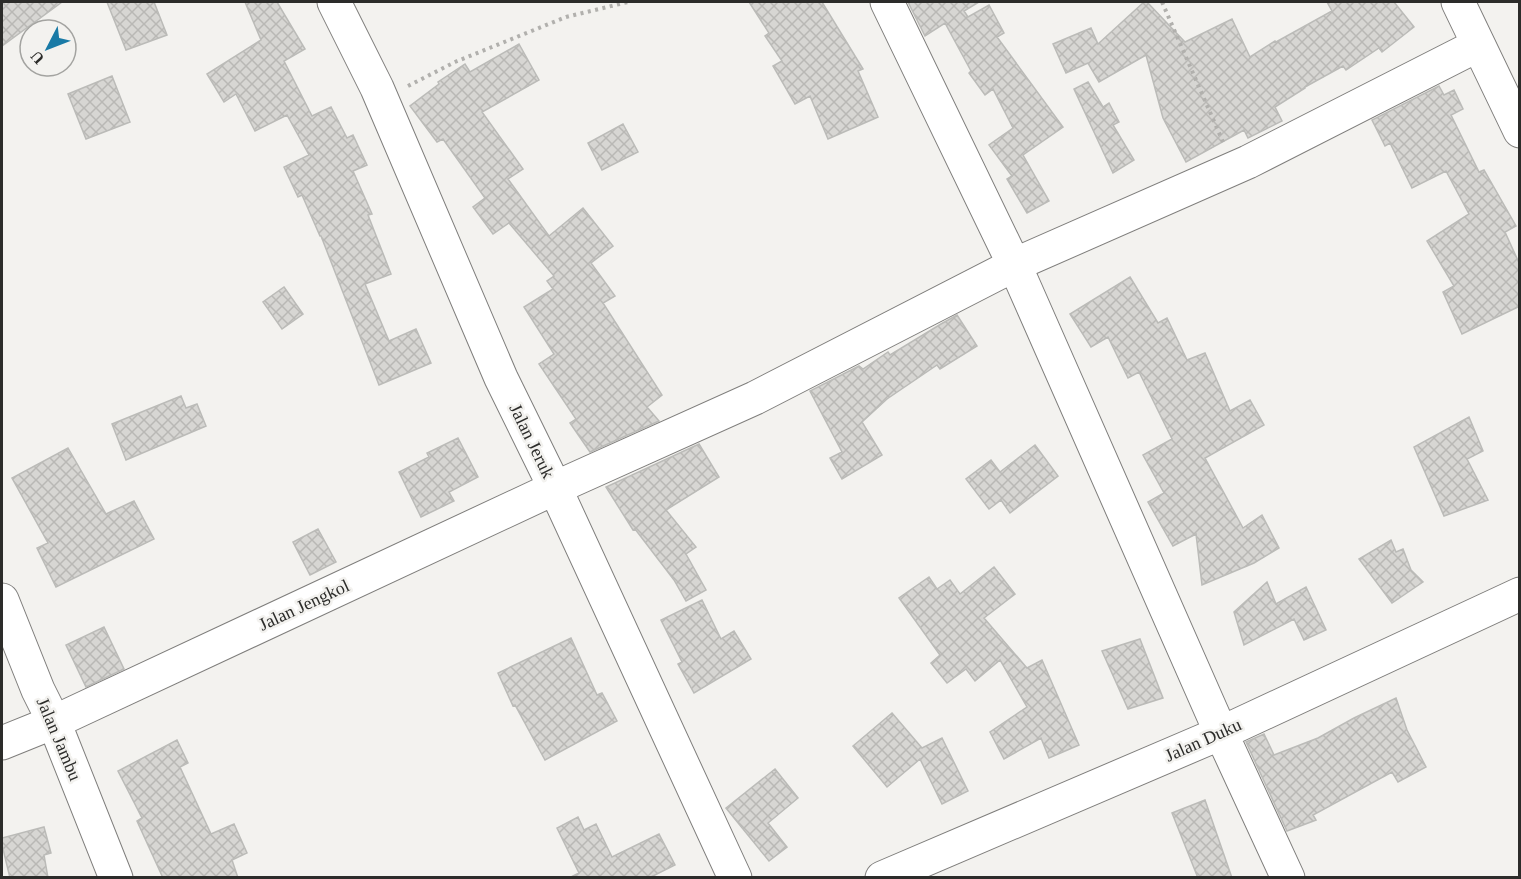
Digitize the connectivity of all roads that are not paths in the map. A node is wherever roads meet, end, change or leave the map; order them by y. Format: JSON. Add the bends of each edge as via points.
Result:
{"nodes":[{"id":1,"x":334,"y":2,"type":"edge"},
{"id":2,"x":887,"y":2,"type":"edge"},
{"id":3,"x":1458,"y":2,"type":"edge"},
{"id":4,"x":1478,"y":45,"type":"junction"},
{"id":5,"x":1520,"y":131,"type":"edge"},
{"id":6,"x":1014,"y":266,"type":"junction"},
{"id":7,"x":555,"y":488,"type":"junction"},
{"id":8,"x":1520,"y":594,"type":"edge"},
{"id":9,"x":2,"y":600,"type":"edge"},
{"id":10,"x":54,"y":722,"type":"junction"},
{"id":11,"x":1221,"y":733,"type":"junction"},
{"id":12,"x":2,"y":743,"type":"edge"},
{"id":13,"x":116,"y":878,"type":"edge"},
{"id":14,"x":735,"y":878,"type":"edge"},
{"id":15,"x":882,"y":878,"type":"edge"},
{"id":16,"x":1287,"y":878,"type":"edge"}],
"edges":[{"from":1,"to":7,"type":"street","name":"Jalan Jeruk","via":[[381,99],[501,378]]},
{"from":2,"to":6,"type":"street"},
{"from":3,"to":4,"type":"street"},
{"from":4,"to":5,"type":"street"},
{"from":4,"to":6,"type":"street","name":"Jalan Jengkol","via":[[1234,168]]},
{"from":6,"to":7,"type":"street","name":"Jalan Jengkol","via":[[755,398]]},
{"from":6,"to":11,"type":"street"},
{"from":7,"to":10,"type":"street","name":"Jalan Jengkol"},
{"from":7,"to":14,"type":"street","name":"Jalan Jeruk"},
{"from":8,"to":11,"type":"street","name":"Jalan Duku"},
{"from":9,"to":10,"type":"street","name":"Jalan Jambu"},
{"from":10,"to":12,"type":"street","name":"Jalan Jengkol"},
{"from":10,"to":13,"type":"street","name":"Jalan Jambu"},
{"from":11,"to":15,"type":"street","name":"Jalan Duku"},
{"from":11,"to":16,"type":"street"}]}
